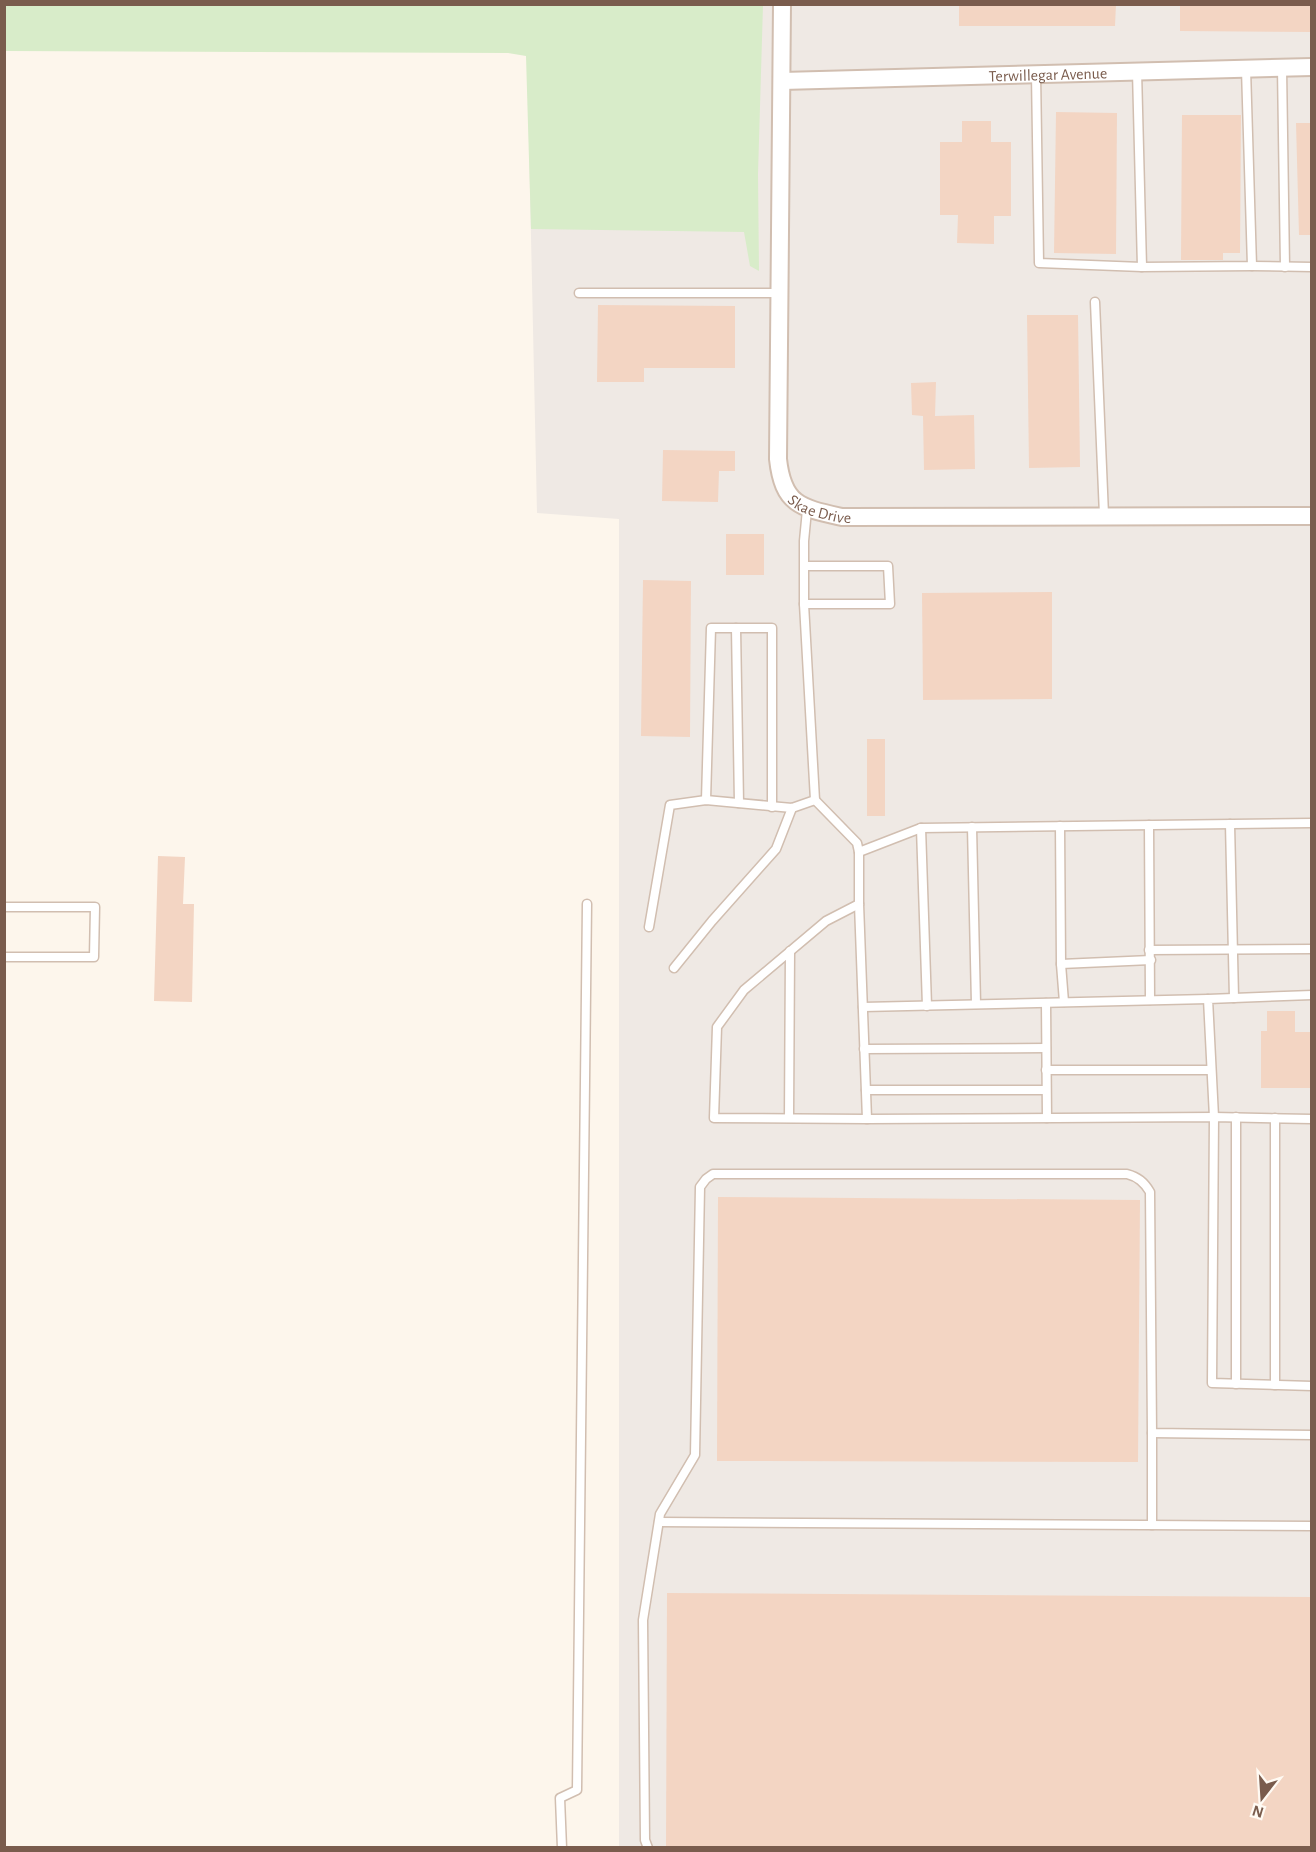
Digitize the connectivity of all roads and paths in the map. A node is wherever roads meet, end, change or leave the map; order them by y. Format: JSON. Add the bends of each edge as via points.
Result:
{"nodes":[{"id":1,"x":782,"y":4,"type":"edge"},
{"id":2,"x":1311,"y":67,"type":"edge"},
{"id":3,"x":1282,"y":68,"type":"junction"},
{"id":4,"x":1246,"y":69,"type":"junction"},
{"id":5,"x":1137,"y":71,"type":"junction"},
{"id":6,"x":1036,"y":74,"type":"junction"},
{"id":7,"x":782,"y":81,"type":"junction"},
{"id":8,"x":1252,"y":266,"type":"junction"},
{"id":9,"x":1142,"y":267,"type":"junction"},
{"id":10,"x":1285,"y":267,"type":"junction"},
{"id":11,"x":1311,"y":267,"type":"edge"},
{"id":12,"x":579,"y":292,"type":"dead end"},
{"id":13,"x":780,"y":292,"type":"junction"},
{"id":14,"x":1095,"y":302,"type":"dead end"},
{"id":15,"x":807,"y":510,"type":"junction"},
{"id":16,"x":1104,"y":515,"type":"junction"},
{"id":17,"x":1311,"y":516,"type":"edge"},
{"id":18,"x":805,"y":566,"type":"junction"},
{"id":19,"x":804,"y":604,"type":"junction"},
{"id":20,"x":736,"y":628,"type":"junction"},
{"id":21,"x":706,"y":800,"type":"junction"},
{"id":22,"x":815,"y":800,"type":"junction"},
{"id":23,"x":739,"y":803,"type":"junction"},
{"id":24,"x":772,"y":807,"type":"junction"},
{"id":25,"x":792,"y":808,"type":"junction"},
{"id":26,"x":1311,"y":823,"type":"edge"},
{"id":27,"x":1230,"y":824,"type":"junction"},
{"id":28,"x":1149,"y":825,"type":"junction"},
{"id":29,"x":1060,"y":826,"type":"junction"},
{"id":30,"x":972,"y":827,"type":"junction"},
{"id":31,"x":921,"y":828,"type":"junction"},
{"id":32,"x":859,"y":852,"type":"junction"},
{"id":33,"x":587,"y":904,"type":"dead end"},
{"id":34,"x":859,"y":904,"type":"junction"},
{"id":35,"x":4,"y":907,"type":"edge"},
{"id":36,"x":649,"y":927,"type":"dead end"},
{"id":37,"x":1311,"y":949,"type":"edge"},
{"id":38,"x":1149,"y":950,"type":"junction"},
{"id":39,"x":1234,"y":950,"type":"junction"},
{"id":40,"x":790,"y":951,"type":"junction"},
{"id":41,"x":4,"y":957,"type":"edge"},
{"id":42,"x":1151,"y":960,"type":"junction"},
{"id":43,"x":1061,"y":963,"type":"junction"},
{"id":44,"x":674,"y":968,"type":"dead end"},
{"id":45,"x":1311,"y":996,"type":"edge"},
{"id":46,"x":1234,"y":998,"type":"junction"},
{"id":47,"x":1208,"y":999,"type":"junction"},
{"id":48,"x":1150,"y":1000,"type":"junction"},
{"id":49,"x":1064,"y":1002,"type":"junction"},
{"id":50,"x":1046,"y":1003,"type":"junction"},
{"id":51,"x":976,"y":1004,"type":"junction"},
{"id":52,"x":927,"y":1006,"type":"junction"},
{"id":53,"x":863,"y":1007,"type":"junction"},
{"id":54,"x":1046,"y":1048,"type":"junction"},
{"id":55,"x":864,"y":1049,"type":"junction"},
{"id":56,"x":1046,"y":1070,"type":"junction"},
{"id":57,"x":1211,"y":1070,"type":"junction"},
{"id":58,"x":866,"y":1090,"type":"junction"},
{"id":59,"x":1046,"y":1090,"type":"junction"},
{"id":60,"x":1214,"y":1117,"type":"junction"},
{"id":61,"x":789,"y":1118,"type":"junction"},
{"id":62,"x":1047,"y":1118,"type":"junction"},
{"id":63,"x":1236,"y":1118,"type":"junction"},
{"id":64,"x":1275,"y":1118,"type":"junction"},
{"id":65,"x":867,"y":1119,"type":"junction"},
{"id":66,"x":1311,"y":1119,"type":"edge"},
{"id":67,"x":1236,"y":1384,"type":"junction"},
{"id":68,"x":1275,"y":1385,"type":"junction"},
{"id":69,"x":1311,"y":1386,"type":"edge"},
{"id":70,"x":1152,"y":1433,"type":"junction"},
{"id":71,"x":1311,"y":1435,"type":"edge"},
{"id":72,"x":659,"y":1522,"type":"junction"},
{"id":73,"x":1152,"y":1525,"type":"junction"},
{"id":74,"x":1311,"y":1526,"type":"edge"},
{"id":75,"x":562,"y":1848,"type":"edge"},
{"id":76,"x":648,"y":1848,"type":"edge"}],
"edges":[{"from":1,"to":7,"type":"street","name":"Skae Drive"},
{"from":2,"to":3,"type":"street","name":"Terwillegar Avenue"},
{"from":3,"to":4,"type":"street","name":"Terwillegar Avenue"},
{"from":3,"to":10,"type":"lane"},
{"from":4,"to":5,"type":"street","name":"Terwillegar Avenue"},
{"from":4,"to":8,"type":"lane"},
{"from":5,"to":6,"type":"street","name":"Terwillegar Avenue"},
{"from":5,"to":9,"type":"lane"},
{"from":6,"to":7,"type":"street","name":"Terwillegar Avenue"},
{"from":6,"to":9,"type":"lane","via":[[1039,263]]},
{"from":7,"to":13,"type":"street","name":"Skae Drive"},
{"from":8,"to":9,"type":"lane"},
{"from":8,"to":10,"type":"lane"},
{"from":10,"to":11,"type":"lane"},
{"from":12,"to":13,"type":"lane"},
{"from":13,"to":15,"type":"street","name":"Skae Drive","via":[[780,477],[786,492]]},
{"from":14,"to":16,"type":"lane"},
{"from":15,"to":16,"type":"street","name":"Skae Drive","via":[[842,517]]},
{"from":15,"to":18,"type":"lane"},
{"from":16,"to":17,"type":"street","name":"Skae Drive"},
{"from":18,"to":19,"type":"lane"},
{"from":18,"to":19,"type":"lane","via":[[888,566],[890,604]]},
{"from":19,"to":22,"type":"lane"},
{"from":20,"to":21,"type":"lane","via":[[711,628]]},
{"from":20,"to":23,"type":"lane"},
{"from":20,"to":24,"type":"lane","via":[[772,628]]},
{"from":21,"to":23,"type":"lane"},
{"from":21,"to":36,"type":"lane","via":[[670,806]]},
{"from":22,"to":25,"type":"lane"},
{"from":22,"to":32,"type":"lane","via":[[857,843]]},
{"from":23,"to":24,"type":"lane"},
{"from":24,"to":25,"type":"lane"},
{"from":25,"to":44,"type":"lane","via":[[776,849]]},
{"from":26,"to":27,"type":"lane"},
{"from":27,"to":28,"type":"lane"},
{"from":27,"to":39,"type":"lane"},
{"from":28,"to":29,"type":"lane"},
{"from":28,"to":38,"type":"lane"},
{"from":29,"to":30,"type":"lane"},
{"from":29,"to":43,"type":"lane"},
{"from":30,"to":31,"type":"lane"},
{"from":30,"to":51,"type":"lane"},
{"from":31,"to":32,"type":"lane"},
{"from":31,"to":52,"type":"lane"},
{"from":32,"to":34,"type":"lane"},
{"from":33,"to":75,"type":"lane","via":[[577,1790],[560,1798]]},
{"from":34,"to":40,"type":"lane","via":[[826,921]]},
{"from":34,"to":53,"type":"lane"},
{"from":35,"to":41,"type":"lane","via":[[95,907],[94,957]]},
{"from":37,"to":39,"type":"lane"},
{"from":38,"to":39,"type":"lane"},
{"from":38,"to":42,"type":"lane"},
{"from":39,"to":46,"type":"lane"},
{"from":40,"to":61,"type":"lane"},
{"from":40,"to":61,"type":"lane","via":[[744,990],[717,1027],[714,1118]]},
{"from":42,"to":43,"type":"lane"},
{"from":42,"to":48,"type":"lane"},
{"from":43,"to":49,"type":"lane"},
{"from":45,"to":46,"type":"lane"},
{"from":46,"to":47,"type":"lane"},
{"from":47,"to":48,"type":"lane"},
{"from":47,"to":57,"type":"lane"},
{"from":48,"to":49,"type":"lane"},
{"from":49,"to":50,"type":"lane"},
{"from":50,"to":51,"type":"lane"},
{"from":50,"to":54,"type":"lane"},
{"from":51,"to":52,"type":"lane"},
{"from":52,"to":53,"type":"lane"},
{"from":53,"to":55,"type":"lane"},
{"from":54,"to":55,"type":"lane"},
{"from":54,"to":56,"type":"lane"},
{"from":55,"to":58,"type":"lane"},
{"from":56,"to":57,"type":"lane"},
{"from":56,"to":59,"type":"lane"},
{"from":57,"to":60,"type":"lane"},
{"from":58,"to":59,"type":"lane"},
{"from":58,"to":65,"type":"lane"},
{"from":59,"to":62,"type":"lane"},
{"from":60,"to":62,"type":"lane"},
{"from":60,"to":63,"type":"lane"},
{"from":60,"to":67,"type":"lane","via":[[1212,1383]]},
{"from":61,"to":65,"type":"lane"},
{"from":62,"to":65,"type":"lane"},
{"from":63,"to":64,"type":"lane"},
{"from":63,"to":67,"type":"lane"},
{"from":64,"to":66,"type":"lane"},
{"from":64,"to":68,"type":"lane"},
{"from":67,"to":68,"type":"lane"},
{"from":68,"to":69,"type":"lane"},
{"from":70,"to":71,"type":"lane"},
{"from":70,"to":72,"type":"lane","via":[[1150,1192],[1134,1176],[713,1174],[700,1187],[695,1455]]},
{"from":70,"to":73,"type":"lane"},
{"from":72,"to":73,"type":"lane"},
{"from":72,"to":76,"type":"lane","via":[[643,1620]]},
{"from":73,"to":74,"type":"lane"}]}
